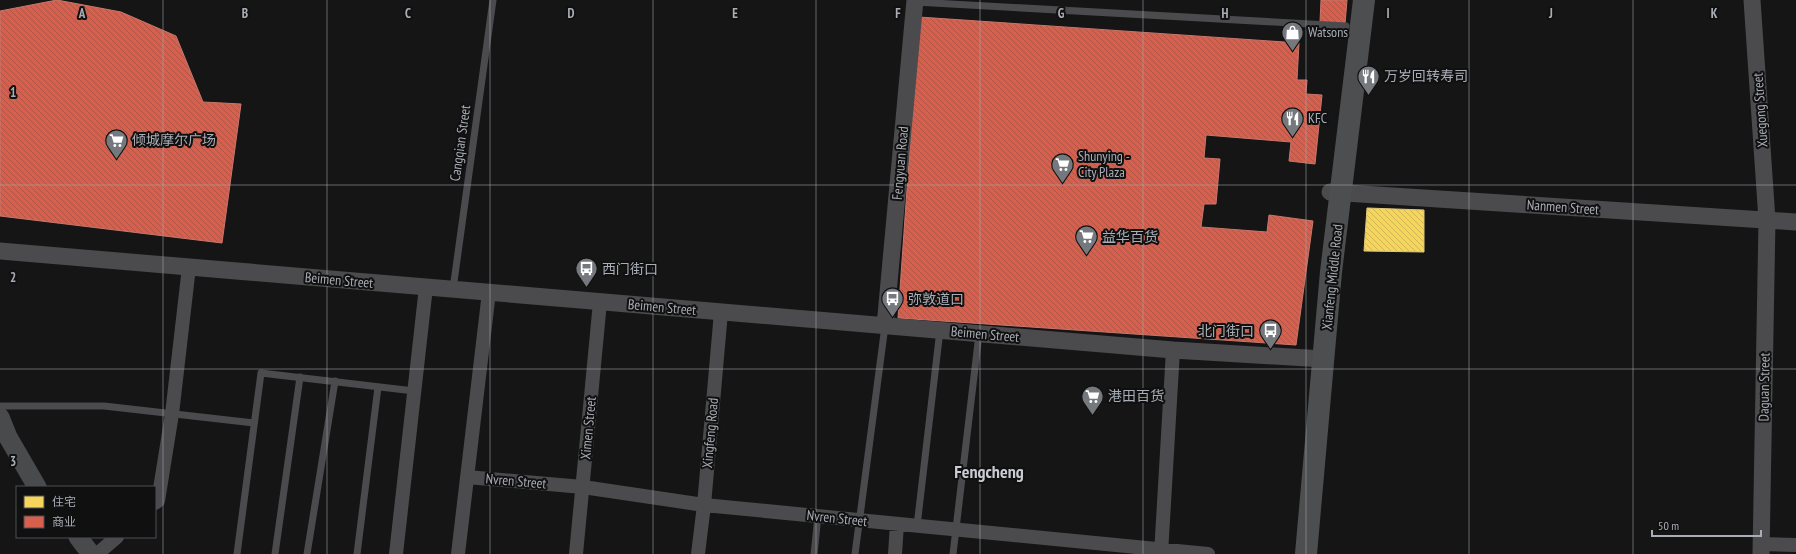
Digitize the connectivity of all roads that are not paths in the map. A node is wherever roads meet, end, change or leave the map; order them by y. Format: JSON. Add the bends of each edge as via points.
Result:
{"nodes":[{"id":1,"x":493,"y":0,"type":"edge"},
{"id":2,"x":1349,"y":0,"type":"edge"},
{"id":3,"x":1364,"y":0,"type":"edge"},
{"id":4,"x":1752,"y":0,"type":"edge"},
{"id":5,"x":915,"y":1,"type":"edge"},
{"id":6,"x":1346,"y":26,"type":"junction"},
{"id":7,"x":1336,"y":192,"type":"junction"},
{"id":8,"x":1767,"y":220,"type":"junction"},
{"id":9,"x":1796,"y":222,"type":"edge"},
{"id":10,"x":0,"y":251,"type":"edge"},
{"id":11,"x":189,"y":267,"type":"junction"},
{"id":12,"x":426,"y":287,"type":"junction"},
{"id":13,"x":453,"y":289,"type":"junction"},
{"id":14,"x":489,"y":292,"type":"junction"},
{"id":15,"x":600,"y":302,"type":"junction"},
{"id":16,"x":721,"y":312,"type":"junction"},
{"id":17,"x":885,"y":326,"type":"junction"},
{"id":18,"x":940,"y":330,"type":"junction"},
{"id":19,"x":979,"y":334,"type":"junction"},
{"id":20,"x":1173,"y":350,"type":"junction"},
{"id":21,"x":1318,"y":359,"type":"junction"},
{"id":22,"x":300,"y":377,"type":"junction"},
{"id":23,"x":335,"y":381,"type":"junction"},
{"id":24,"x":378,"y":387,"type":"junction"},
{"id":25,"x":414,"y":391,"type":"junction"},
{"id":26,"x":0,"y":406,"type":"edge"},
{"id":27,"x":172,"y":414,"type":"junction"},
{"id":28,"x":0,"y":417,"type":"edge"},
{"id":29,"x":254,"y":423,"type":"junction"},
{"id":30,"x":0,"y":438,"type":"edge"},
{"id":31,"x":467,"y":477,"type":"junction"},
{"id":32,"x":28,"y":486,"type":"edge"},
{"id":33,"x":36,"y":486,"type":"edge"},
{"id":34,"x":583,"y":487,"type":"junction"},
{"id":35,"x":156,"y":502,"type":"edge"},
{"id":36,"x":704,"y":505,"type":"junction"},
{"id":37,"x":818,"y":516,"type":"junction"},
{"id":38,"x":859,"y":520,"type":"junction"},
{"id":39,"x":897,"y":524,"type":"junction"},
{"id":40,"x":917,"y":526,"type":"junction"},
{"id":41,"x":955,"y":530,"type":"junction"},
{"id":42,"x":67,"y":538,"type":"edge"},
{"id":43,"x":79,"y":538,"type":"edge"},
{"id":44,"x":116,"y":538,"type":"edge"},
{"id":45,"x":1796,"y":544,"type":"edge"},
{"id":46,"x":1761,"y":549,"type":"edge"},
{"id":47,"x":1160,"y":552,"type":"edge"},
{"id":48,"x":79,"y":554,"type":"edge"},
{"id":49,"x":91,"y":554,"type":"edge"},
{"id":50,"x":97,"y":554,"type":"edge"},
{"id":51,"x":236,"y":554,"type":"edge"},
{"id":52,"x":275,"y":554,"type":"edge"},
{"id":53,"x":307,"y":554,"type":"edge"},
{"id":54,"x":357,"y":554,"type":"edge"},
{"id":55,"x":396,"y":554,"type":"edge"},
{"id":56,"x":458,"y":554,"type":"edge"},
{"id":57,"x":576,"y":554,"type":"edge"},
{"id":58,"x":698,"y":554,"type":"edge"},
{"id":59,"x":814,"y":554,"type":"edge"},
{"id":60,"x":855,"y":554,"type":"edge"},
{"id":61,"x":895,"y":554,"type":"edge"},
{"id":62,"x":953,"y":554,"type":"edge"},
{"id":63,"x":1208,"y":554,"type":"edge"},
{"id":64,"x":1294,"y":554,"type":"edge"},
{"id":65,"x":1306,"y":554,"type":"edge"}],
"edges":[{"from":1,"to":13,"type":"lane","name":"Cangqian Street"},
{"from":2,"to":6,"type":"main road","name":"Xianfeng Middle Road"},
{"from":3,"to":7,"type":"main road","name":"Xianfeng Middle Road"},
{"from":4,"to":8,"type":"street","name":"Xuegong Street"},
{"from":5,"to":6,"type":"lane"},
{"from":5,"to":17,"type":"street","name":"Fengyuan Road"},
{"from":6,"to":7,"type":"main road","name":"Xianfeng Middle Road"},
{"from":7,"to":8,"type":"street","name":"Nanmen Street"},
{"from":7,"to":21,"type":"main road","name":"Xianfeng Middle Road","via":[[1331,272]]},
{"from":8,"to":9,"type":"street","name":"Nanmen Street"},
{"from":8,"to":46,"type":"street","name":"Daguan Street"},
{"from":10,"to":11,"type":"street","name":"Beimen Street"},
{"from":11,"to":12,"type":"street","name":"Beimen Street"},
{"from":11,"to":27,"type":"street"},
{"from":12,"to":13,"type":"street","name":"Beimen Street"},
{"from":12,"to":25,"type":"street"},
{"from":13,"to":14,"type":"street","name":"Beimen Street"},
{"from":14,"to":15,"type":"street","name":"Beimen Street"},
{"from":14,"to":31,"type":"street"},
{"from":15,"to":16,"type":"street","name":"Beimen Street"},
{"from":15,"to":34,"type":"street","name":"Ximen Street"},
{"from":16,"to":17,"type":"street","name":"Beimen Street"},
{"from":16,"to":36,"type":"street","name":"Xingfeng Road"},
{"from":17,"to":18,"type":"street","name":"Beimen Street"},
{"from":17,"to":38,"type":"lane"},
{"from":18,"to":19,"type":"street","name":"Beimen Street"},
{"from":18,"to":40,"type":"lane"},
{"from":19,"to":20,"type":"street","name":"Beimen Street"},
{"from":19,"to":41,"type":"lane"},
{"from":20,"to":21,"type":"street","name":"Beimen Street"},
{"from":20,"to":47,"type":"street"},
{"from":21,"to":64,"type":"main road","name":"Xianfeng Middle Road"},
{"from":21,"to":65,"type":"main road","name":"Xianfeng Middle Road"},
{"from":22,"to":23,"type":"lane"},
{"from":22,"to":29,"type":"lane","via":[[261,373]]},
{"from":22,"to":52,"type":"lane"},
{"from":23,"to":24,"type":"lane"},
{"from":23,"to":53,"type":"lane"},
{"from":24,"to":25,"type":"lane"},
{"from":24,"to":54,"type":"lane"},
{"from":25,"to":55,"type":"street"},
{"from":26,"to":27,"type":"lane","via":[[104,406]]},
{"from":27,"to":29,"type":"lane"},
{"from":27,"to":35,"type":"street"},
{"from":28,"to":33,"type":"main road","via":[[8,437]]},
{"from":29,"to":51,"type":"lane"},
{"from":30,"to":32,"type":"main road","via":[[13,464]]},
{"from":31,"to":34,"type":"street","name":"Nvren Street"},
{"from":31,"to":56,"type":"street"},
{"from":34,"to":36,"type":"street","name":"Nvren Street"},
{"from":34,"to":57,"type":"street","name":"Ximen Street"},
{"from":36,"to":37,"type":"street","name":"Nvren Street"},
{"from":36,"to":58,"type":"street","name":"Xingfeng Road"},
{"from":37,"to":38,"type":"street","name":"Nvren Street"},
{"from":37,"to":59,"type":"lane"},
{"from":38,"to":39,"type":"street","name":"Nvren Street"},
{"from":38,"to":60,"type":"lane"},
{"from":39,"to":40,"type":"street","name":"Nvren Street"},
{"from":39,"to":61,"type":"street"},
{"from":40,"to":41,"type":"street","name":"Nvren Street"},
{"from":41,"to":47,"type":"street","name":"Nvren Street"},
{"from":41,"to":62,"type":"lane"},
{"from":42,"to":48,"type":"main road"},
{"from":43,"to":49,"type":"main road"},
{"from":44,"to":50,"type":"street"},
{"from":45,"to":46,"type":"street"},
{"from":47,"to":63,"type":"street","name":"Nvren Street"}]}
